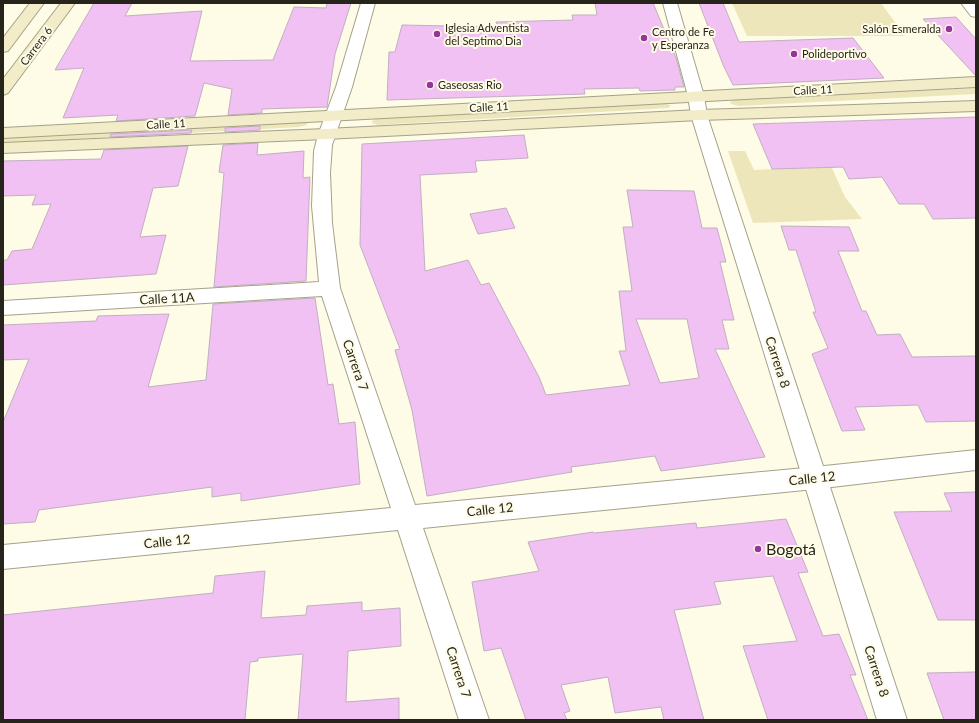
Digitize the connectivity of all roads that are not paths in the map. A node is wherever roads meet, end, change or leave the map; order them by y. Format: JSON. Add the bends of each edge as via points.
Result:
{"nodes":[{"id":1,"x":37,"y":3,"type":"edge"},
{"id":2,"x":68,"y":3,"type":"edge"},
{"id":3,"x":368,"y":3,"type":"edge"},
{"id":4,"x":670,"y":3,"type":"edge"},
{"id":5,"x":968,"y":3,"type":"edge"},
{"id":6,"x":976,"y":13,"type":"edge"},
{"id":7,"x":3,"y":48,"type":"edge"},
{"id":8,"x":976,"y":82,"type":"edge"},
{"id":9,"x":3,"y":90,"type":"edge"},
{"id":10,"x":697,"y":106,"type":"junction"},
{"id":11,"x":976,"y":106,"type":"edge"},
{"id":12,"x":335,"y":114,"type":"junction"},
{"id":13,"x":3,"y":133,"type":"edge"},
{"id":14,"x":326,"y":134,"type":"junction"},
{"id":15,"x":3,"y":148,"type":"edge"},
{"id":16,"x":330,"y":288,"type":"junction"},
{"id":17,"x":3,"y":308,"type":"edge"},
{"id":18,"x":976,"y":460,"type":"edge"},
{"id":19,"x":815,"y":478,"type":"junction"},
{"id":20,"x":407,"y":518,"type":"junction"},
{"id":21,"x":3,"y":557,"type":"edge"},
{"id":22,"x":474,"y":720,"type":"edge"},
{"id":23,"x":892,"y":720,"type":"edge"}],
"edges":[{"from":1,"to":7,"type":"main road","name":"Carrera 6"},
{"from":2,"to":9,"type":"main road","name":"Carrera 6"},
{"from":3,"to":12,"type":"street","name":"Carrera 7"},
{"from":4,"to":10,"type":"street","name":"Carrera 8"},
{"from":5,"to":6,"type":"street"},
{"from":8,"to":10,"type":"main road","name":"Calle 11"},
{"from":10,"to":11,"type":"main road","name":"Calle 11"},
{"from":10,"to":12,"type":"main road","name":"Calle 11"},
{"from":10,"to":14,"type":"main road","name":"Calle 11"},
{"from":10,"to":19,"type":"street","name":"Carrera 8"},
{"from":12,"to":13,"type":"main road","name":"Calle 11"},
{"from":12,"to":14,"type":"street","name":"Carrera 7"},
{"from":14,"to":15,"type":"main road","name":"Calle 11"},
{"from":14,"to":16,"type":"street","name":"Carrera 7","via":[[321,191],[323,239]]},
{"from":16,"to":17,"type":"street","name":"Calle 11A"},
{"from":16,"to":20,"type":"street","name":"Carrera 7"},
{"from":18,"to":19,"type":"street","name":"Calle 12"},
{"from":19,"to":20,"type":"street","name":"Calle 12"},
{"from":19,"to":23,"type":"street","name":"Carrera 8"},
{"from":20,"to":21,"type":"street","name":"Calle 12"},
{"from":20,"to":22,"type":"street","name":"Carrera 7"}]}
